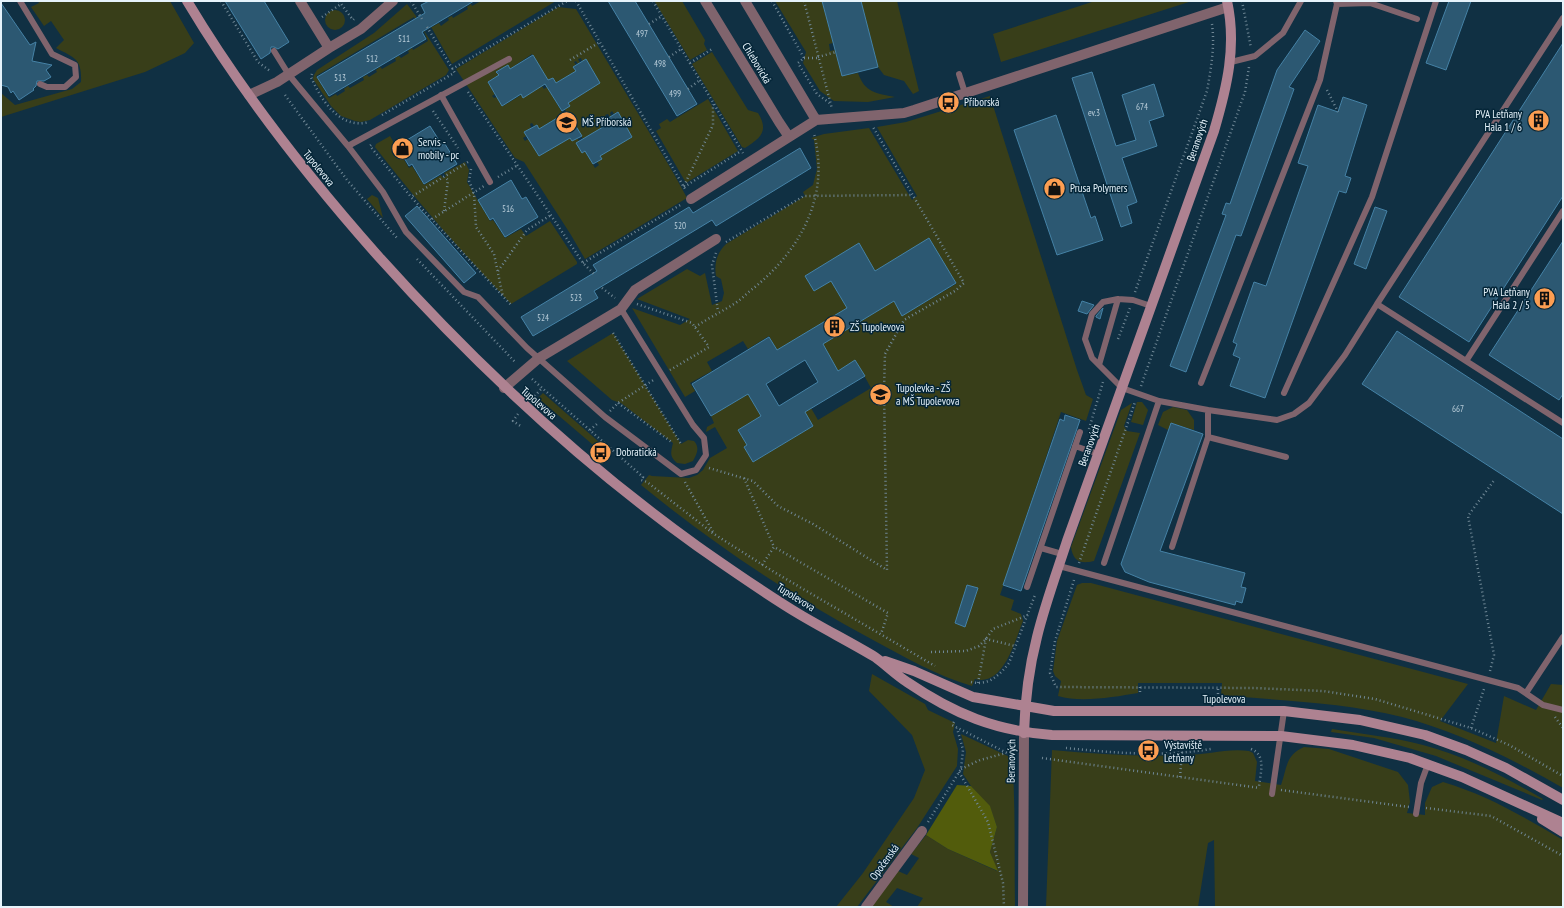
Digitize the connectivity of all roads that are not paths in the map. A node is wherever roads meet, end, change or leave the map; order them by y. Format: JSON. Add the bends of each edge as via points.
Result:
{"nodes":[{"id":1,"x":20,"y":1,"type":"edge"},
{"id":2,"x":187,"y":1,"type":"edge"},
{"id":3,"x":300,"y":1,"type":"edge"},
{"id":4,"x":393,"y":1,"type":"edge"},
{"id":5,"x":706,"y":1,"type":"edge"},
{"id":6,"x":745,"y":1,"type":"edge"},
{"id":7,"x":1301,"y":1,"type":"edge"},
{"id":8,"x":1436,"y":1,"type":"edge"},
{"id":9,"x":1336,"y":2,"type":"edge"},
{"id":10,"x":1228,"y":4,"type":"edge"},
{"id":11,"x":1563,"y":18,"type":"edge"},
{"id":12,"x":1417,"y":19,"type":"dead end"},
{"id":13,"x":329,"y":48,"type":"junction"},
{"id":14,"x":274,"y":51,"type":"dead end"},
{"id":15,"x":509,"y":59,"type":"dead end"},
{"id":16,"x":1231,"y":62,"type":"junction"},
{"id":17,"x":959,"y":74,"type":"dead end"},
{"id":18,"x":289,"y":75,"type":"junction"},
{"id":19,"x":40,"y":84,"type":"dead end"},
{"id":20,"x":965,"y":93,"type":"junction"},
{"id":21,"x":249,"y":95,"type":"junction"},
{"id":22,"x":441,"y":95,"type":"junction"},
{"id":23,"x":816,"y":120,"type":"junction"},
{"id":24,"x":789,"y":137,"type":"junction"},
{"id":25,"x":348,"y":146,"type":"junction"},
{"id":26,"x":490,"y":182,"type":"road end"},
{"id":27,"x":691,"y":199,"type":"road end"},
{"id":28,"x":1563,"y":211,"type":"edge"},
{"id":29,"x":717,"y":244,"type":"road end"},
{"id":30,"x":1118,"y":299,"type":"junction"},
{"id":31,"x":624,"y":304,"type":"junction"},
{"id":32,"x":1377,"y":304,"type":"junction"},
{"id":33,"x":1151,"y":306,"type":"junction"},
{"id":34,"x":539,"y":358,"type":"junction"},
{"id":35,"x":1466,"y":361,"type":"junction"},
{"id":36,"x":1099,"y":365,"type":"junction"},
{"id":37,"x":1201,"y":383,"type":"dead end"},
{"id":38,"x":504,"y":388,"type":"junction"},
{"id":39,"x":1122,"y":388,"type":"junction"},
{"id":40,"x":1284,"y":393,"type":"dead end"},
{"id":41,"x":1159,"y":401,"type":"junction"},
{"id":42,"x":1208,"y":410,"type":"junction"},
{"id":43,"x":1562,"y":420,"type":"edge"},
{"id":44,"x":1080,"y":432,"type":"dead end"},
{"id":45,"x":1208,"y":437,"type":"junction"},
{"id":46,"x":1076,"y":446,"type":"junction"},
{"id":47,"x":1098,"y":454,"type":"junction"},
{"id":48,"x":1286,"y":457,"type":"dead end"},
{"id":49,"x":1172,"y":547,"type":"dead end"},
{"id":50,"x":1041,"y":548,"type":"junction"},
{"id":51,"x":1062,"y":554,"type":"junction"},
{"id":52,"x":1104,"y":563,"type":"dead end"},
{"id":53,"x":1059,"y":566,"type":"junction"},
{"id":54,"x":1027,"y":587,"type":"dead end"},
{"id":55,"x":1563,"y":637,"type":"edge"},
{"id":56,"x":876,"y":658,"type":"junction"},
{"id":57,"x":1526,"y":693,"type":"junction"},
{"id":58,"x":1025,"y":707,"type":"junction"},
{"id":59,"x":1563,"y":710,"type":"edge"},
{"id":60,"x":1284,"y":711,"type":"junction"},
{"id":61,"x":1024,"y":733,"type":"junction"},
{"id":62,"x":1281,"y":736,"type":"junction"},
{"id":63,"x":1428,"y":764,"type":"junction"},
{"id":64,"x":1272,"y":794,"type":"dead end"},
{"id":65,"x":1501,"y":795,"type":"junction"},
{"id":66,"x":1563,"y":800,"type":"edge"},
{"id":67,"x":1416,"y":814,"type":"dead end"},
{"id":68,"x":1563,"y":823,"type":"edge"},
{"id":69,"x":922,"y":831,"type":"road end"},
{"id":70,"x":1563,"y":832,"type":"edge"},
{"id":71,"x":866,"y":907,"type":"edge"},
{"id":72,"x":1023,"y":907,"type":"edge"}],
"edges":[{"from":1,"to":19,"type":"lane","via":[[52,54],[75,65],[76,77],[66,87],[46,87]]},
{"from":2,"to":21,"type":"main road","name":"Tupolevova"},
{"from":3,"to":13,"type":"street"},
{"from":4,"to":13,"type":"street","via":[[362,29]]},
{"from":5,"to":24,"type":"street","name":"Chlebovická"},
{"from":6,"to":23,"type":"street","name":"Chlebovická"},
{"from":7,"to":16,"type":"lane","via":[[1283,33],[1255,56]]},
{"from":8,"to":40,"type":"lane","via":[[1372,197]]},
{"from":9,"to":12,"type":"lane","via":[[1370,3]]},
{"from":9,"to":37,"type":"lane","via":[[1321,77]]},
{"from":10,"to":16,"type":"main road","name":"Beranových"},
{"from":10,"to":20,"type":"street","via":[[1211,13]]},
{"from":11,"to":32,"type":"lane"},
{"from":13,"to":18,"type":"street"},
{"from":14,"to":18,"type":"lane"},
{"from":15,"to":22,"type":"lane"},
{"from":16,"to":33,"type":"main road","name":"Beranových","via":[[1226,91],[1214,131]]},
{"from":17,"to":20,"type":"lane"},
{"from":18,"to":21,"type":"street"},
{"from":18,"to":25,"type":"lane"},
{"from":20,"to":23,"type":"street","via":[[904,113]]},
{"from":21,"to":38,"type":"main road","name":"Tupolevova","via":[[283,143],[359,234]]},
{"from":22,"to":25,"type":"lane"},
{"from":22,"to":26,"type":"lane"},
{"from":23,"to":24,"type":"street"},
{"from":24,"to":27,"type":"street"},
{"from":25,"to":34,"type":"lane","via":[[383,192],[406,232],[464,292],[478,297]]},
{"from":28,"to":35,"type":"lane"},
{"from":29,"to":31,"type":"street","via":[[636,290]]},
{"from":30,"to":33,"type":"lane","via":[[1133,300]]},
{"from":30,"to":36,"type":"lane"},
{"from":30,"to":36,"type":"lane","via":[[1103,302],[1092,314],[1085,339],[1092,358]]},
{"from":31,"to":34,"type":"street"},
{"from":31,"to":34,"type":"lane","via":[[693,425],[704,438],[706,455],[696,470],[681,474],[605,417]]},
{"from":32,"to":35,"type":"lane"},
{"from":32,"to":42,"type":"lane","via":[[1322,386],[1308,403],[1294,414],[1277,420]]},
{"from":33,"to":39,"type":"main road","name":"Beranových"},
{"from":34,"to":38,"type":"street"},
{"from":35,"to":43,"type":"lane"},
{"from":36,"to":39,"type":"lane"},
{"from":38,"to":56,"type":"main road","name":"Tupolevova","via":[[625,492],[696,545],[797,613]]},
{"from":39,"to":41,"type":"lane"},
{"from":39,"to":47,"type":"main road","name":"Beranových"},
{"from":41,"to":42,"type":"lane"},
{"from":41,"to":52,"type":"lane"},
{"from":42,"to":45,"type":"lane"},
{"from":44,"to":46,"type":"lane"},
{"from":45,"to":48,"type":"lane"},
{"from":45,"to":49,"type":"lane"},
{"from":46,"to":47,"type":"lane"},
{"from":46,"to":50,"type":"lane"},
{"from":47,"to":51,"type":"main road","name":"Beranových"},
{"from":50,"to":51,"type":"lane"},
{"from":50,"to":54,"type":"lane"},
{"from":51,"to":53,"type":"main road","name":"Beranových"},
{"from":53,"to":57,"type":"lane","via":[[1518,688]]},
{"from":53,"to":58,"type":"main road","name":"Beranových","via":[[1037,637]]},
{"from":55,"to":57,"type":"lane"},
{"from":56,"to":58,"type":"main road","name":"Tupolevova","via":[[914,671],[973,697]]},
{"from":56,"to":61,"type":"main road","name":"Tupolevova","via":[[906,681],[964,715],[999,728]]},
{"from":57,"to":59,"type":"lane","via":[[1543,705]]},
{"from":58,"to":60,"type":"main road","name":"Tupolevova","via":[[1065,712]]},
{"from":58,"to":61,"type":"main road","name":"Beranových"},
{"from":60,"to":62,"type":"lane"},
{"from":60,"to":66,"type":"main road","name":"Tupolevova","via":[[1360,720],[1425,735],[1506,768]]},
{"from":61,"to":62,"type":"main road","name":"Tupolevova","via":[[1075,736]]},
{"from":61,"to":72,"type":"street","name":"Beranových"},
{"from":62,"to":63,"type":"main road","name":"Tupolevova","via":[[1383,750]]},
{"from":62,"to":64,"type":"lane"},
{"from":63,"to":65,"type":"main road","name":"Tupolevova"},
{"from":63,"to":67,"type":"lane","via":[[1421,783]]},
{"from":65,"to":68,"type":"main road","name":"Tupolevova"},
{"from":65,"to":70,"type":"main road","name":"Tupolevova"},
{"from":69,"to":71,"type":"street","name":"Opočenská"}]}
